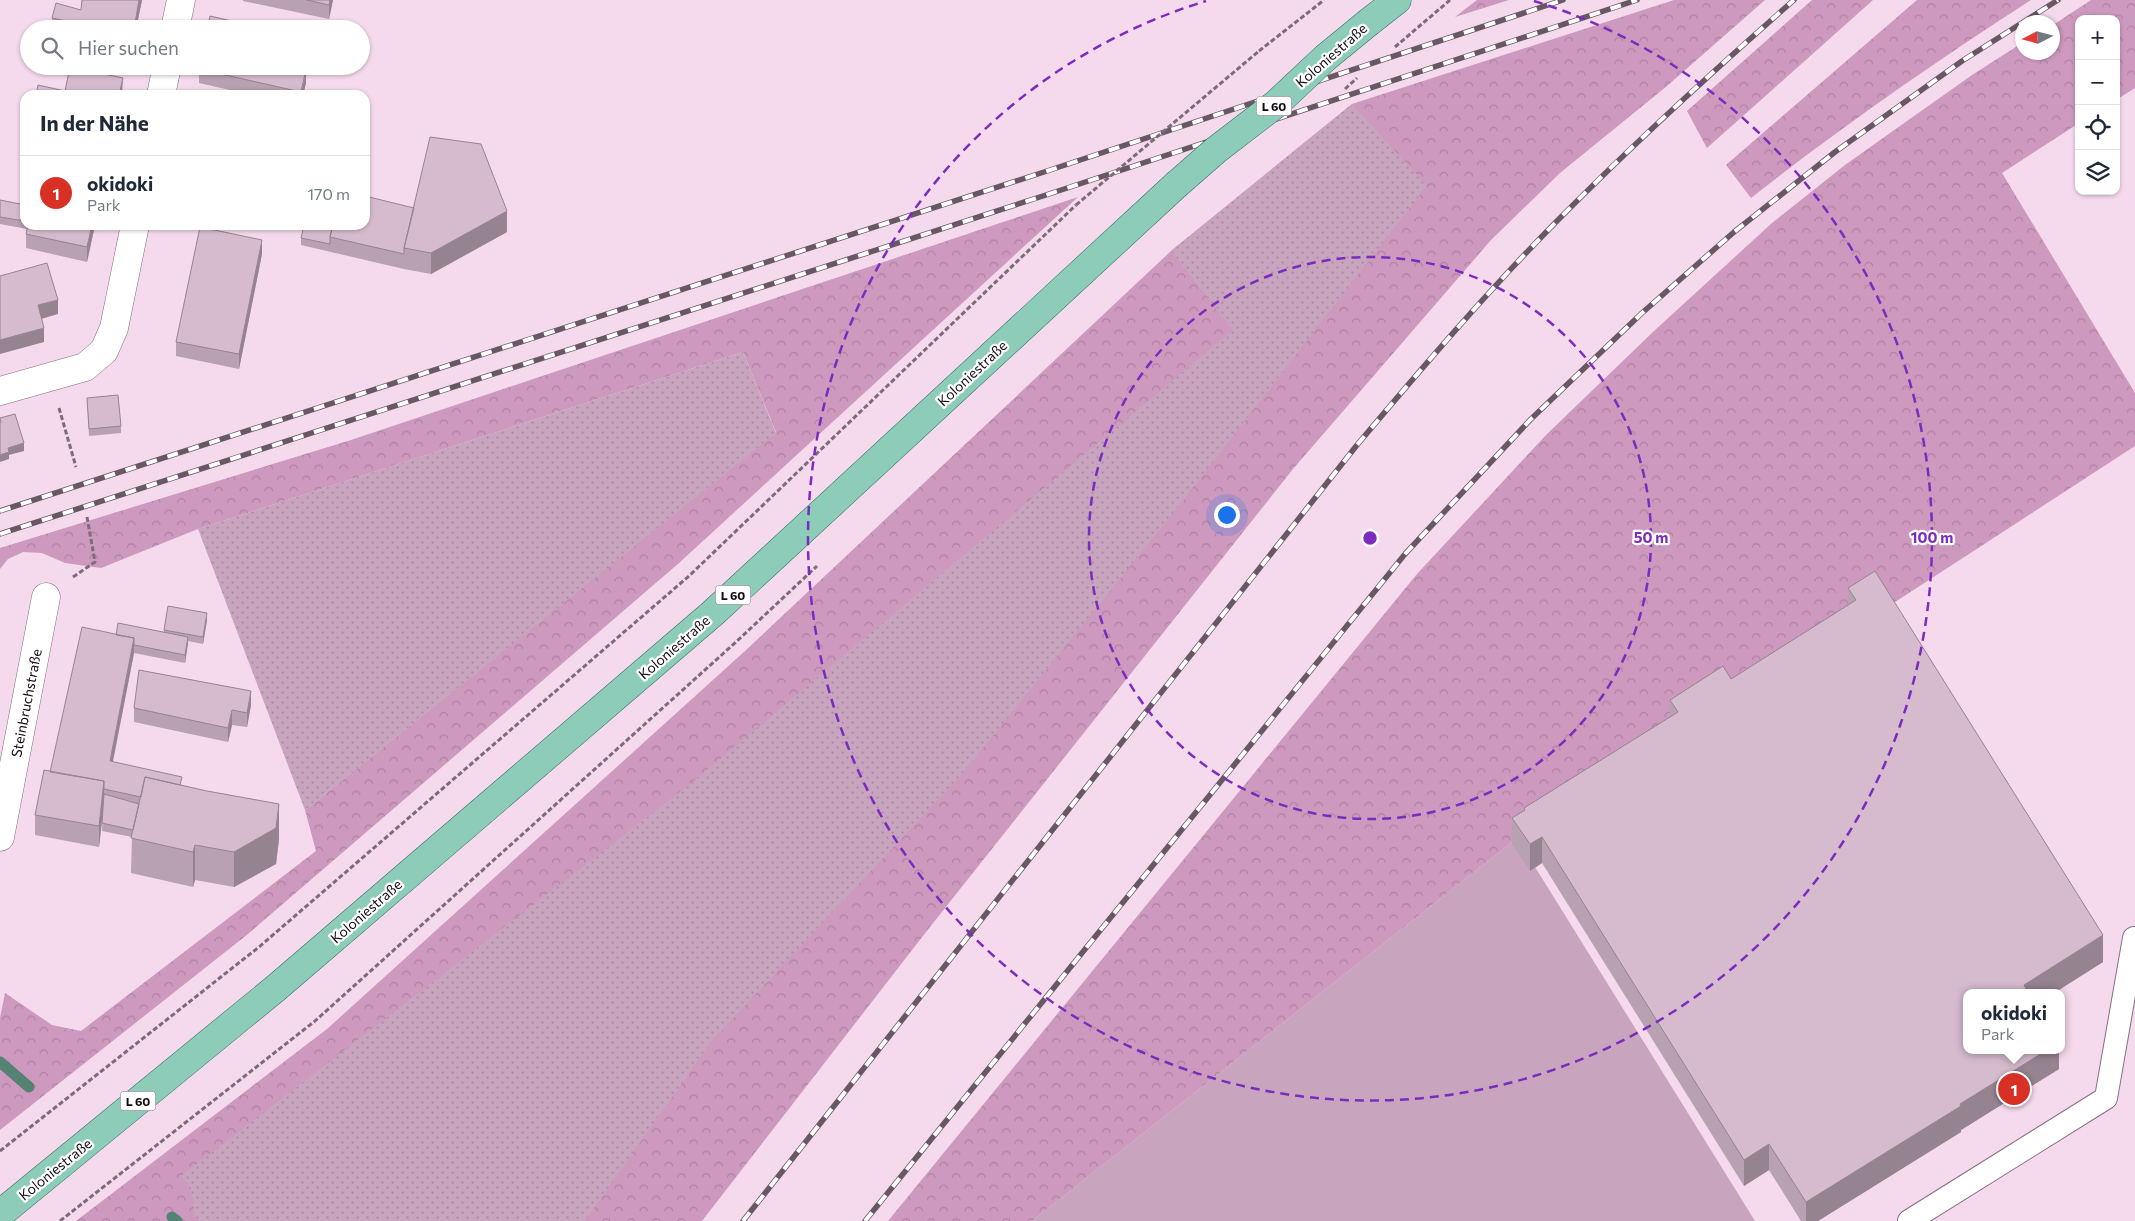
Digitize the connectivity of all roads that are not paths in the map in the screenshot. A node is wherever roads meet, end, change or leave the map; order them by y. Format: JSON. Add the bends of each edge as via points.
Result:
{"nodes":[{"id":1,"x":181,"y":0,"type":"edge"},
{"id":2,"x":1397,"y":0,"type":"edge"},
{"id":3,"x":177,"y":20,"type":"edge"},
{"id":4,"x":165,"y":75,"type":"edge"},
{"id":5,"x":162,"y":90,"type":"edge"},
{"id":6,"x":134,"y":230,"type":"edge"},
{"id":7,"x":0,"y":392,"type":"edge"},
{"id":8,"x":46,"y":598,"type":"dead end"},
{"id":9,"x":8,"y":751,"type":"edge"},
{"id":10,"x":0,"y":838,"type":"edge"},
{"id":11,"x":2134,"y":938,"type":"edge"},
{"id":12,"x":0,"y":1214,"type":"edge"},
{"id":13,"x":1909,"y":1221,"type":"edge"}],
"edges":[{"from":1,"to":3,"type":"street"},
{"from":2,"to":12,"type":"main road","name":"Koloniestraße","number":"L 60","bridge":true,"via":[[1176,185],[713,613],[276,988]]},
{"from":4,"to":5,"type":"street"},
{"from":6,"to":7,"type":"street","via":[[114,328],[104,352],[84,367]]},
{"from":8,"to":9,"type":"street","name":"Steinbruchstraße"},
{"from":9,"to":10,"type":"street","name":"Steinbruchstraße"},
{"from":11,"to":13,"type":"lane","via":[[2106,1098]]}]}
